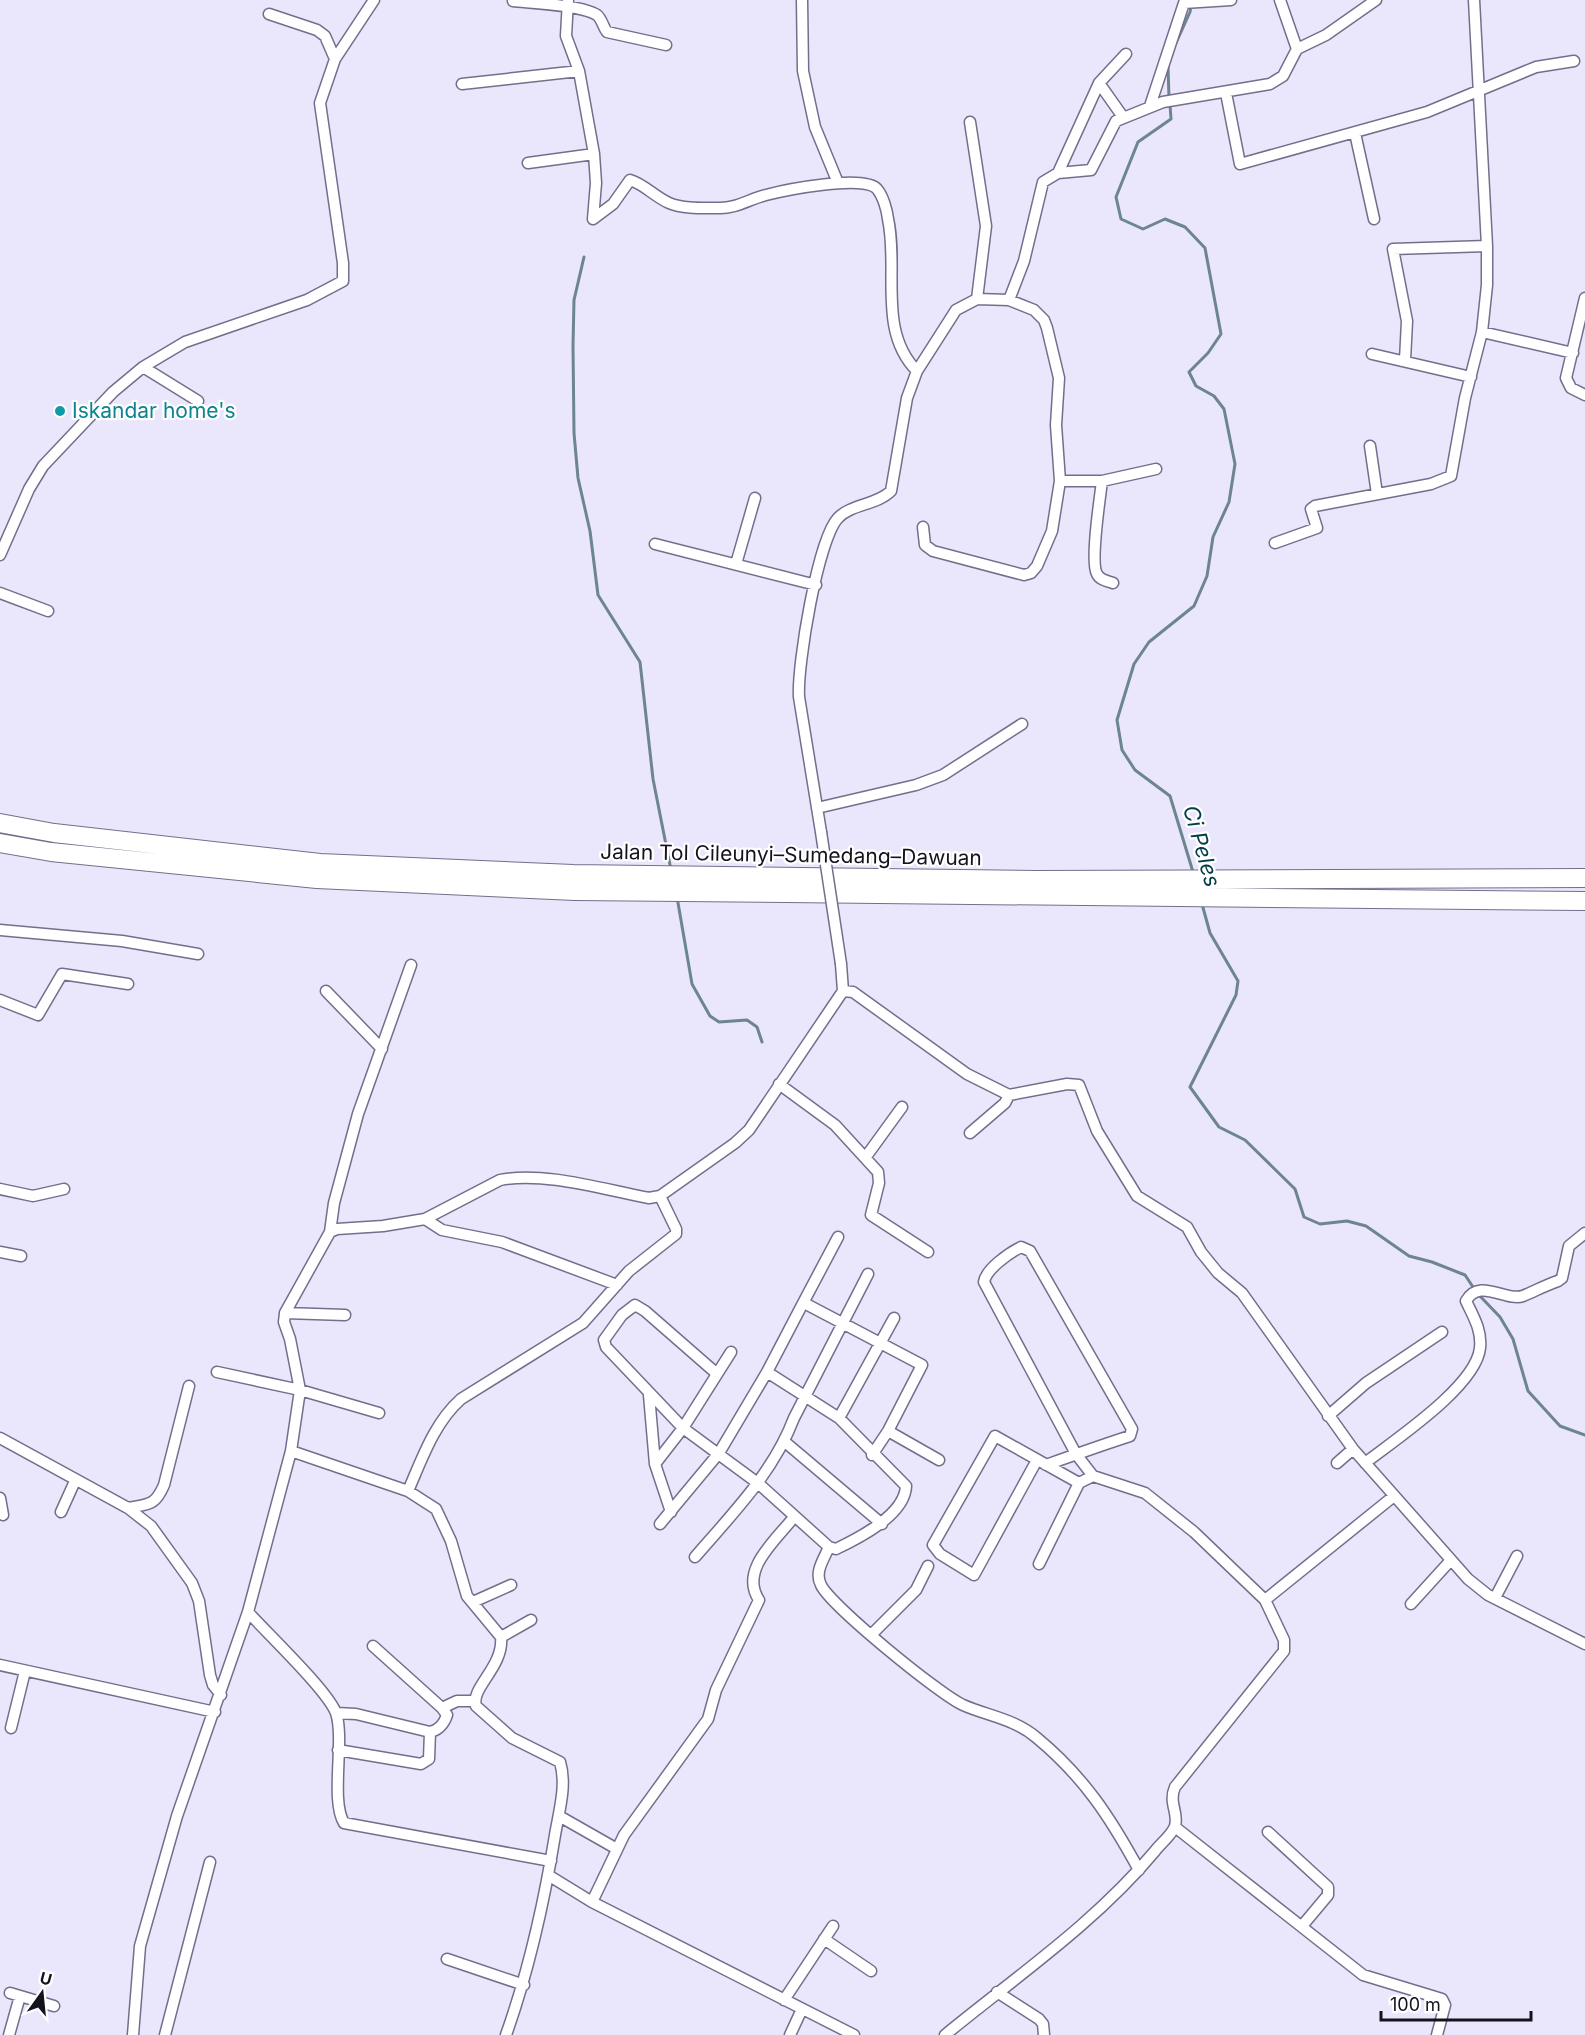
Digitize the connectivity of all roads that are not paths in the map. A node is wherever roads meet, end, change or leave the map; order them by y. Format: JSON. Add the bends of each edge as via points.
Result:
{"nodes":[{"id":1,"x":374,"y":0,"type":"edge"},
{"id":2,"x":802,"y":0,"type":"edge"},
{"id":3,"x":1231,"y":0,"type":"edge"},
{"id":4,"x":1280,"y":0,"type":"edge"},
{"id":5,"x":1376,"y":0,"type":"edge"},
{"id":6,"x":1474,"y":0,"type":"edge"},
{"id":7,"x":513,"y":1,"type":"edge"},
{"id":8,"x":1192,"y":2,"type":"edge"},
{"id":9,"x":568,"y":4,"type":"edge"},
{"id":10,"x":269,"y":14,"type":"dead end"},
{"id":11,"x":666,"y":45,"type":"dead end"},
{"id":12,"x":1297,"y":49,"type":"junction"},
{"id":13,"x":1126,"y":54,"type":"dead end"},
{"id":14,"x":335,"y":59,"type":"junction"},
{"id":15,"x":1574,"y":61,"type":"dead end"},
{"id":16,"x":579,"y":70,"type":"junction"},
{"id":17,"x":1099,"y":83,"type":"junction"},
{"id":18,"x":462,"y":84,"type":"dead end"},
{"id":19,"x":1479,"y":90,"type":"junction"},
{"id":20,"x":1226,"y":93,"type":"junction"},
{"id":21,"x":1150,"y":106,"type":"junction"},
{"id":22,"x":1123,"y":117,"type":"junction"},
{"id":23,"x":970,"y":122,"type":"dead end"},
{"id":24,"x":1355,"y":133,"type":"junction"},
{"id":25,"x":594,"y":154,"type":"junction"},
{"id":26,"x":528,"y":163,"type":"dead end"},
{"id":27,"x":1058,"y":173,"type":"junction"},
{"id":28,"x":838,"y":183,"type":"junction"},
{"id":29,"x":1374,"y":219,"type":"dead end"},
{"id":30,"x":1487,"y":246,"type":"junction"},
{"id":31,"x":1585,"y":298,"type":"edge"},
{"id":32,"x":977,"y":299,"type":"junction"},
{"id":33,"x":1010,"y":300,"type":"junction"},
{"id":34,"x":1482,"y":332,"type":"junction"},
{"id":35,"x":1573,"y":353,"type":"junction"},
{"id":36,"x":1372,"y":354,"type":"dead end"},
{"id":37,"x":1405,"y":360,"type":"junction"},
{"id":38,"x":143,"y":367,"type":"junction"},
{"id":39,"x":917,"y":371,"type":"junction"},
{"id":40,"x":1471,"y":377,"type":"junction"},
{"id":41,"x":1585,"y":395,"type":"edge"},
{"id":42,"x":198,"y":401,"type":"dead end"},
{"id":43,"x":1370,"y":446,"type":"dead end"},
{"id":44,"x":1156,"y":470,"type":"dead end"},
{"id":45,"x":1060,"y":481,"type":"junction"},
{"id":46,"x":1102,"y":481,"type":"junction"},
{"id":47,"x":1377,"y":494,"type":"junction"},
{"id":48,"x":755,"y":498,"type":"dead end"},
{"id":49,"x":923,"y":527,"type":"dead end"},
{"id":50,"x":1275,"y":543,"type":"dead end"},
{"id":51,"x":655,"y":544,"type":"dead end"},
{"id":52,"x":0,"y":555,"type":"edge"},
{"id":53,"x":736,"y":564,"type":"junction"},
{"id":54,"x":1113,"y":583,"type":"dead end"},
{"id":55,"x":816,"y":585,"type":"junction"},
{"id":56,"x":0,"y":593,"type":"edge"},
{"id":57,"x":48,"y":611,"type":"dead end"},
{"id":58,"x":1022,"y":724,"type":"dead end"},
{"id":59,"x":817,"y":808,"type":"junction"},
{"id":60,"x":0,"y":824,"type":"edge"},
{"id":61,"x":0,"y":843,"type":"edge"},
{"id":62,"x":1585,"y":868,"type":"edge"},
{"id":63,"x":1503,"y":878,"type":"junction"},
{"id":64,"x":1585,"y":878,"type":"edge"},
{"id":65,"x":1036,"y":889,"type":"junction"},
{"id":66,"x":1585,"y":901,"type":"edge"},
{"id":67,"x":0,"y":930,"type":"edge"},
{"id":68,"x":198,"y":954,"type":"dead end"},
{"id":69,"x":411,"y":965,"type":"dead end"},
{"id":70,"x":128,"y":984,"type":"dead end"},
{"id":71,"x":326,"y":991,"type":"dead end"},
{"id":72,"x":843,"y":991,"type":"junction"},
{"id":73,"x":0,"y":1000,"type":"edge"},
{"id":74,"x":382,"y":1049,"type":"junction"},
{"id":75,"x":779,"y":1084,"type":"junction"},
{"id":76,"x":1009,"y":1095,"type":"junction"},
{"id":77,"x":902,"y":1107,"type":"dead end"},
{"id":78,"x":970,"y":1133,"type":"dead end"},
{"id":79,"x":865,"y":1158,"type":"junction"},
{"id":80,"x":0,"y":1189,"type":"edge"},
{"id":81,"x":64,"y":1189,"type":"dead end"},
{"id":82,"x":660,"y":1196,"type":"junction"},
{"id":83,"x":425,"y":1219,"type":"junction"},
{"id":84,"x":330,"y":1232,"type":"junction"},
{"id":85,"x":1585,"y":1233,"type":"edge"},
{"id":86,"x":838,"y":1237,"type":"dead end"},
{"id":87,"x":0,"y":1252,"type":"edge"},
{"id":88,"x":928,"y":1252,"type":"dead end"},
{"id":89,"x":21,"y":1256,"type":"dead end"},
{"id":90,"x":868,"y":1274,"type":"dead end"},
{"id":91,"x":617,"y":1285,"type":"junction"},
{"id":92,"x":802,"y":1305,"type":"junction"},
{"id":93,"x":285,"y":1313,"type":"junction"},
{"id":94,"x":345,"y":1315,"type":"dead end"},
{"id":95,"x":894,"y":1318,"type":"dead end"},
{"id":96,"x":842,"y":1323,"type":"junction"},
{"id":97,"x":1443,"y":1332,"type":"dead end"},
{"id":98,"x":881,"y":1344,"type":"junction"},
{"id":99,"x":731,"y":1353,"type":"dead end"},
{"id":100,"x":217,"y":1372,"type":"dead end"},
{"id":101,"x":767,"y":1372,"type":"junction"},
{"id":102,"x":716,"y":1373,"type":"junction"},
{"id":103,"x":189,"y":1386,"type":"dead end"},
{"id":104,"x":300,"y":1390,"type":"junction"},
{"id":105,"x":649,"y":1395,"type":"junction"},
{"id":106,"x":806,"y":1396,"type":"junction"},
{"id":107,"x":379,"y":1413,"type":"dead end"},
{"id":108,"x":1328,"y":1416,"type":"junction"},
{"id":109,"x":839,"y":1418,"type":"junction"},
{"id":110,"x":683,"y":1428,"type":"junction"},
{"id":111,"x":888,"y":1431,"type":"junction"},
{"id":112,"x":0,"y":1438,"type":"edge"},
{"id":113,"x":785,"y":1442,"type":"junction"},
{"id":114,"x":1353,"y":1449,"type":"junction"},
{"id":115,"x":291,"y":1451,"type":"junction"},
{"id":116,"x":719,"y":1453,"type":"junction"},
{"id":117,"x":1076,"y":1454,"type":"junction"},
{"id":118,"x":872,"y":1455,"type":"junction"},
{"id":119,"x":939,"y":1460,"type":"dead end"},
{"id":120,"x":1042,"y":1462,"type":"junction"},
{"id":121,"x":1337,"y":1463,"type":"dead end"},
{"id":122,"x":1365,"y":1463,"type":"junction"},
{"id":123,"x":655,"y":1464,"type":"junction"},
{"id":124,"x":1094,"y":1476,"type":"junction"},
{"id":125,"x":75,"y":1481,"type":"junction"},
{"id":126,"x":1079,"y":1483,"type":"junction"},
{"id":127,"x":759,"y":1484,"type":"junction"},
{"id":128,"x":408,"y":1491,"type":"junction"},
{"id":129,"x":1394,"y":1496,"type":"junction"},
{"id":130,"x":0,"y":1498,"type":"edge"},
{"id":131,"x":128,"y":1508,"type":"junction"},
{"id":132,"x":61,"y":1512,"type":"dead end"},
{"id":133,"x":671,"y":1512,"type":"junction"},
{"id":134,"x":3,"y":1515,"type":"dead end"},
{"id":135,"x":794,"y":1516,"type":"junction"},
{"id":136,"x":660,"y":1524,"type":"dead end"},
{"id":137,"x":882,"y":1524,"type":"junction"},
{"id":138,"x":829,"y":1546,"type":"junction"},
{"id":139,"x":1517,"y":1556,"type":"dead end"},
{"id":140,"x":695,"y":1557,"type":"dead end"},
{"id":141,"x":1451,"y":1560,"type":"junction"},
{"id":142,"x":1039,"y":1564,"type":"dead end"},
{"id":143,"x":928,"y":1566,"type":"dead end"},
{"id":144,"x":511,"y":1584,"type":"dead end"},
{"id":145,"x":1495,"y":1598,"type":"junction"},
{"id":146,"x":1265,"y":1600,"type":"junction"},
{"id":147,"x":473,"y":1602,"type":"junction"},
{"id":148,"x":1411,"y":1604,"type":"dead end"},
{"id":149,"x":248,"y":1612,"type":"junction"},
{"id":150,"x":531,"y":1620,"type":"dead end"},
{"id":151,"x":871,"y":1635,"type":"junction"},
{"id":152,"x":501,"y":1638,"type":"junction"},
{"id":153,"x":1585,"y":1644,"type":"edge"},
{"id":154,"x":373,"y":1646,"type":"dead end"},
{"id":155,"x":0,"y":1665,"type":"edge"},
{"id":156,"x":25,"y":1671,"type":"junction"},
{"id":157,"x":221,"y":1695,"type":"junction"},
{"id":158,"x":474,"y":1701,"type":"junction"},
{"id":159,"x":442,"y":1708,"type":"junction"},
{"id":160,"x":215,"y":1712,"type":"junction"},
{"id":161,"x":336,"y":1713,"type":"junction"},
{"id":162,"x":11,"y":1728,"type":"dead end"},
{"id":163,"x":430,"y":1732,"type":"junction"},
{"id":164,"x":338,"y":1750,"type":"junction"},
{"id":165,"x":559,"y":1816,"type":"junction"},
{"id":166,"x":1174,"y":1827,"type":"junction"},
{"id":167,"x":1268,"y":1832,"type":"dead end"},
{"id":168,"x":617,"y":1849,"type":"junction"},
{"id":169,"x":551,"y":1861,"type":"junction"},
{"id":170,"x":210,"y":1862,"type":"dead end"},
{"id":171,"x":1140,"y":1870,"type":"junction"},
{"id":172,"x":548,"y":1875,"type":"junction"},
{"id":173,"x":592,"y":1902,"type":"junction"},
{"id":174,"x":832,"y":1926,"type":"dead end"},
{"id":175,"x":1302,"y":1926,"type":"junction"},
{"id":176,"x":824,"y":1939,"type":"junction"},
{"id":177,"x":447,"y":1959,"type":"dead end"},
{"id":178,"x":871,"y":1971,"type":"dead end"},
{"id":179,"x":524,"y":1985,"type":"junction"},
{"id":180,"x":997,"y":1992,"type":"junction"},
{"id":181,"x":784,"y":2000,"type":"junction"},
{"id":182,"x":54,"y":2006,"type":"dead end"},
{"id":183,"x":802,"y":2009,"type":"junction"},
{"id":184,"x":9,"y":2035,"type":"edge"},
{"id":185,"x":133,"y":2035,"type":"edge"},
{"id":186,"x":165,"y":2035,"type":"edge"},
{"id":187,"x":506,"y":2035,"type":"edge"},
{"id":188,"x":790,"y":2035,"type":"edge"},
{"id":189,"x":854,"y":2035,"type":"edge"},
{"id":190,"x":945,"y":2035,"type":"edge"},
{"id":191,"x":1044,"y":2035,"type":"edge"},
{"id":192,"x":1437,"y":2035,"type":"edge"}],
"edges":[{"from":1,"to":14,"type":"street"},
{"from":2,"to":28,"type":"street","via":[[803,71],[820,143]]},
{"from":3,"to":8,"type":"street"},
{"from":4,"to":12,"type":"street"},
{"from":5,"to":12,"type":"street","via":[[1326,35]]},
{"from":6,"to":19,"type":"street"},
{"from":7,"to":9,"type":"street"},
{"from":8,"to":21,"type":"street","via":[[1181,6]]},
{"from":9,"to":11,"type":"street","via":[[597,15],[609,33]]},
{"from":9,"to":16,"type":"street","via":[[566,36]]},
{"from":10,"to":14,"type":"street","via":[[317,30],[325,36]]},
{"from":12,"to":20,"type":"street","via":[[1283,76],[1270,84]]},
{"from":13,"to":17,"type":"street"},
{"from":14,"to":38,"type":"street","via":[[320,103],[343,263],[342,281],[307,300],[185,342]]},
{"from":15,"to":19,"type":"street","via":[[1536,67]]},
{"from":16,"to":18,"type":"street"},
{"from":16,"to":25,"type":"street"},
{"from":17,"to":22,"type":"street"},
{"from":17,"to":27,"type":"street"},
{"from":19,"to":24,"type":"street","via":[[1427,112]]},
{"from":19,"to":30,"type":"street"},
{"from":20,"to":21,"type":"street"},
{"from":20,"to":24,"type":"street","via":[[1240,164]]},
{"from":21,"to":22,"type":"street"},
{"from":22,"to":27,"type":"street","via":[[1109,130],[1091,170]]},
{"from":23,"to":32,"type":"street","via":[[986,226]]},
{"from":24,"to":29,"type":"street"},
{"from":25,"to":26,"type":"street"},
{"from":25,"to":28,"type":"street","via":[[593,219],[613,204],[630,180],[674,205],[716,208]]},
{"from":27,"to":33,"type":"street","via":[[1043,182]]},
{"from":28,"to":39,"type":"street","via":[[870,184],[877,189],[887,212],[893,325],[902,355]]},
{"from":30,"to":34,"type":"street"},
{"from":30,"to":37,"type":"street","via":[[1393,249],[1407,321]]},
{"from":31,"to":35,"type":"street"},
{"from":32,"to":33,"type":"street"},
{"from":32,"to":39,"type":"street","via":[[956,310]]},
{"from":33,"to":45,"type":"street","via":[[1034,310],[1047,328],[1059,378],[1056,425]]},
{"from":34,"to":35,"type":"street"},
{"from":34,"to":40,"type":"street"},
{"from":35,"to":41,"type":"street","via":[[1566,378],[1571,388]]},
{"from":36,"to":37,"type":"street"},
{"from":37,"to":40,"type":"street"},
{"from":38,"to":42,"type":"street"},
{"from":38,"to":52,"type":"street","via":[[113,392],[43,466]]},
{"from":39,"to":55,"type":"street","via":[[902,420],[891,491],[836,520]]},
{"from":40,"to":47,"type":"street","via":[[1451,477]]},
{"from":43,"to":47,"type":"street"},
{"from":44,"to":46,"type":"street"},
{"from":45,"to":46,"type":"street"},
{"from":45,"to":49,"type":"street","via":[[1052,531],[1037,566],[1028,574],[928,549]]},
{"from":46,"to":54,"type":"street","via":[[1095,572]]},
{"from":47,"to":50,"type":"street","via":[[1312,508],[1317,528]]},
{"from":48,"to":53,"type":"street"},
{"from":51,"to":53,"type":"street"},
{"from":53,"to":55,"type":"street"},
{"from":55,"to":59,"type":"street","via":[[806,619],[799,685]]},
{"from":56,"to":57,"type":"street"},
{"from":58,"to":59,"type":"street","via":[[943,775]]},
{"from":59,"to":72,"type":"street","bridge":true},
{"from":60,"to":65,"type":"highway","name":"Jalan Tol Cileunyi–Sumedang–Dawuan","via":[[320,863]]},
{"from":61,"to":65,"type":"highway","name":"Jalan Tol Cileunyi–Sumedang–Dawuan","via":[[51,852],[317,879],[574,891]]},
{"from":62,"to":63,"type":"highway"},
{"from":63,"to":64,"type":"highway","name":"Jalan Tol Cileunyi–Sumedang–Dawuan"},
{"from":63,"to":65,"type":"highway","name":"Jalan Tol Cileunyi–Sumedang–Dawuan"},
{"from":65,"to":66,"type":"highway","name":"Jalan Tol Cileunyi–Sumedang–Dawuan"},
{"from":67,"to":68,"type":"street","via":[[122,941]]},
{"from":69,"to":74,"type":"street"},
{"from":70,"to":73,"type":"street","via":[[62,974],[38,1015]]},
{"from":71,"to":74,"type":"street"},
{"from":72,"to":75,"type":"street"},
{"from":72,"to":76,"type":"street","via":[[853,992],[967,1074]]},
{"from":74,"to":84,"type":"street","via":[[355,1125]]},
{"from":75,"to":79,"type":"street","via":[[835,1125]]},
{"from":75,"to":82,"type":"street","via":[[749,1130]]},
{"from":76,"to":78,"type":"street"},
{"from":76,"to":108,"type":"street","via":[[1067,1083],[1079,1085],[1097,1131],[1137,1196],[1188,1227],[1201,1252],[1218,1274],[1242,1293]]},
{"from":77,"to":79,"type":"street"},
{"from":79,"to":88,"type":"street","via":[[878,1172],[871,1215]]},
{"from":80,"to":81,"type":"street","via":[[33,1196]]},
{"from":82,"to":83,"type":"street","via":[[649,1198],[556,1179],[512,1178],[500,1180]]},
{"from":82,"to":91,"type":"street","via":[[677,1233]]},
{"from":83,"to":84,"type":"street"},
{"from":83,"to":91,"type":"street","via":[[442,1230],[502,1242]]},
{"from":84,"to":93,"type":"street"},
{"from":85,"to":122,"type":"street","via":[[1569,1246],[1558,1281],[1515,1297],[1482,1290],[1470,1295],[1466,1301],[1477,1322],[1478,1360],[1461,1386]]},
{"from":86,"to":92,"type":"street"},
{"from":87,"to":89,"type":"street"},
{"from":90,"to":96,"type":"street"},
{"from":91,"to":128,"type":"street","via":[[583,1323],[448,1410]]},
{"from":92,"to":96,"type":"street"},
{"from":92,"to":101,"type":"street"},
{"from":93,"to":94,"type":"street"},
{"from":93,"to":104,"type":"street"},
{"from":95,"to":98,"type":"street"},
{"from":96,"to":98,"type":"street"},
{"from":96,"to":106,"type":"street"},
{"from":97,"to":108,"type":"street","via":[[1366,1383]]},
{"from":98,"to":109,"type":"street"},
{"from":98,"to":111,"type":"street","via":[[923,1366]]},
{"from":99,"to":102,"type":"street"},
{"from":100,"to":104,"type":"street"},
{"from":101,"to":106,"type":"street"},
{"from":101,"to":116,"type":"street"},
{"from":102,"to":105,"type":"street","via":[[645,1311],[631,1306],[605,1337],[604,1344]]},
{"from":102,"to":110,"type":"street"},
{"from":103,"to":131,"type":"street","via":[[158,1498],[153,1503]]},
{"from":104,"to":107,"type":"street"},
{"from":104,"to":115,"type":"street"},
{"from":105,"to":110,"type":"street"},
{"from":105,"to":123,"type":"street"},
{"from":106,"to":109,"type":"street"},
{"from":106,"to":113,"type":"street"},
{"from":108,"to":114,"type":"street"},
{"from":109,"to":118,"type":"street"},
{"from":110,"to":116,"type":"street"},
{"from":110,"to":123,"type":"street"},
{"from":111,"to":118,"type":"street"},
{"from":111,"to":119,"type":"street"},
{"from":112,"to":125,"type":"street"},
{"from":113,"to":127,"type":"street"},
{"from":113,"to":137,"type":"street"},
{"from":114,"to":121,"type":"street"},
{"from":114,"to":122,"type":"street"},
{"from":115,"to":128,"type":"street"},
{"from":115,"to":149,"type":"street"},
{"from":116,"to":127,"type":"street"},
{"from":116,"to":133,"type":"street"},
{"from":117,"to":117,"type":"street","via":[[984,1282],[992,1269],[1021,1247],[1030,1251],[1132,1429],[1130,1436]]},
{"from":117,"to":120,"type":"street"},
{"from":117,"to":124,"type":"street"},
{"from":118,"to":137,"type":"street","via":[[906,1488]]},
{"from":120,"to":120,"type":"street","via":[[974,1575],[940,1554],[933,1545],[992,1438],[999,1438]]},
{"from":120,"to":126,"type":"street"},
{"from":122,"to":129,"type":"street"},
{"from":123,"to":133,"type":"street"},
{"from":124,"to":126,"type":"street"},
{"from":124,"to":146,"type":"street","via":[[1145,1493],[1194,1532]]},
{"from":125,"to":131,"type":"street"},
{"from":125,"to":132,"type":"street"},
{"from":126,"to":142,"type":"street"},
{"from":127,"to":135,"type":"street"},
{"from":127,"to":140,"type":"street"},
{"from":128,"to":147,"type":"street","via":[[436,1509],[444,1521],[464,1591]]},
{"from":129,"to":141,"type":"street"},
{"from":129,"to":146,"type":"street"},
{"from":130,"to":134,"type":"street"},
{"from":131,"to":157,"type":"street","via":[[151,1526],[192,1583],[204,1622],[210,1675]]},
{"from":133,"to":136,"type":"street"},
{"from":135,"to":138,"type":"street"},
{"from":135,"to":168,"type":"street","via":[[755,1567],[752,1590],[759,1600],[716,1690],[708,1719]]},
{"from":137,"to":138,"type":"street","via":[[836,1549]]},
{"from":138,"to":151,"type":"street","via":[[818,1574],[821,1586]]},
{"from":139,"to":145,"type":"street"},
{"from":141,"to":145,"type":"street","via":[[1477,1588]]},
{"from":141,"to":148,"type":"street"},
{"from":143,"to":151,"type":"street","via":[[916,1590]]},
{"from":144,"to":147,"type":"street"},
{"from":145,"to":153,"type":"street"},
{"from":146,"to":166,"type":"street","via":[[1284,1640],[1284,1651],[1174,1787],[1170,1797]]},
{"from":147,"to":152,"type":"street"},
{"from":149,"to":157,"type":"street"},
{"from":149,"to":161,"type":"street"},
{"from":150,"to":152,"type":"street"},
{"from":151,"to":171,"type":"street","via":[[922,1678],[961,1704],[1011,1721],[1035,1736],[1070,1768],[1107,1813]]},
{"from":152,"to":158,"type":"street","via":[[500,1657]]},
{"from":154,"to":159,"type":"street"},
{"from":155,"to":156,"type":"street"},
{"from":156,"to":160,"type":"street"},
{"from":156,"to":162,"type":"street"},
{"from":157,"to":160,"type":"street"},
{"from":158,"to":159,"type":"street","via":[[457,1701]]},
{"from":158,"to":165,"type":"street","via":[[479,1711],[512,1738],[560,1762],[563,1779]]},
{"from":159,"to":163,"type":"street","via":[[447,1715],[445,1721]]},
{"from":160,"to":185,"type":"street","via":[[174,1826],[140,1946]]},
{"from":161,"to":163,"type":"street"},
{"from":161,"to":164,"type":"street"},
{"from":163,"to":164,"type":"street","via":[[429,1759],[421,1764]]},
{"from":164,"to":169,"type":"street","via":[[342,1820],[349,1826]]},
{"from":165,"to":168,"type":"street"},
{"from":165,"to":169,"type":"street"},
{"from":166,"to":171,"type":"street"},
{"from":166,"to":175,"type":"street"},
{"from":167,"to":175,"type":"street","via":[[1328,1887],[1328,1895]]},
{"from":168,"to":173,"type":"street"},
{"from":169,"to":172,"type":"street"},
{"from":170,"to":186,"type":"street"},
{"from":171,"to":180,"type":"street","via":[[1094,1916]]},
{"from":172,"to":173,"type":"street"},
{"from":172,"to":179,"type":"street"},
{"from":173,"to":181,"type":"street"},
{"from":174,"to":176,"type":"street"},
{"from":175,"to":192,"type":"street","via":[[1363,1975],[1442,1999],[1445,2005]]},
{"from":176,"to":178,"type":"street"},
{"from":176,"to":181,"type":"street"},
{"from":177,"to":179,"type":"street"},
{"from":179,"to":187,"type":"street"},
{"from":180,"to":190,"type":"street"},
{"from":180,"to":191,"type":"street","via":[[1039,2019]]},
{"from":181,"to":183,"type":"street"},
{"from":182,"to":184,"type":"street","via":[[15,1994]]},
{"from":183,"to":188,"type":"street"},
{"from":183,"to":189,"type":"street"}]}
